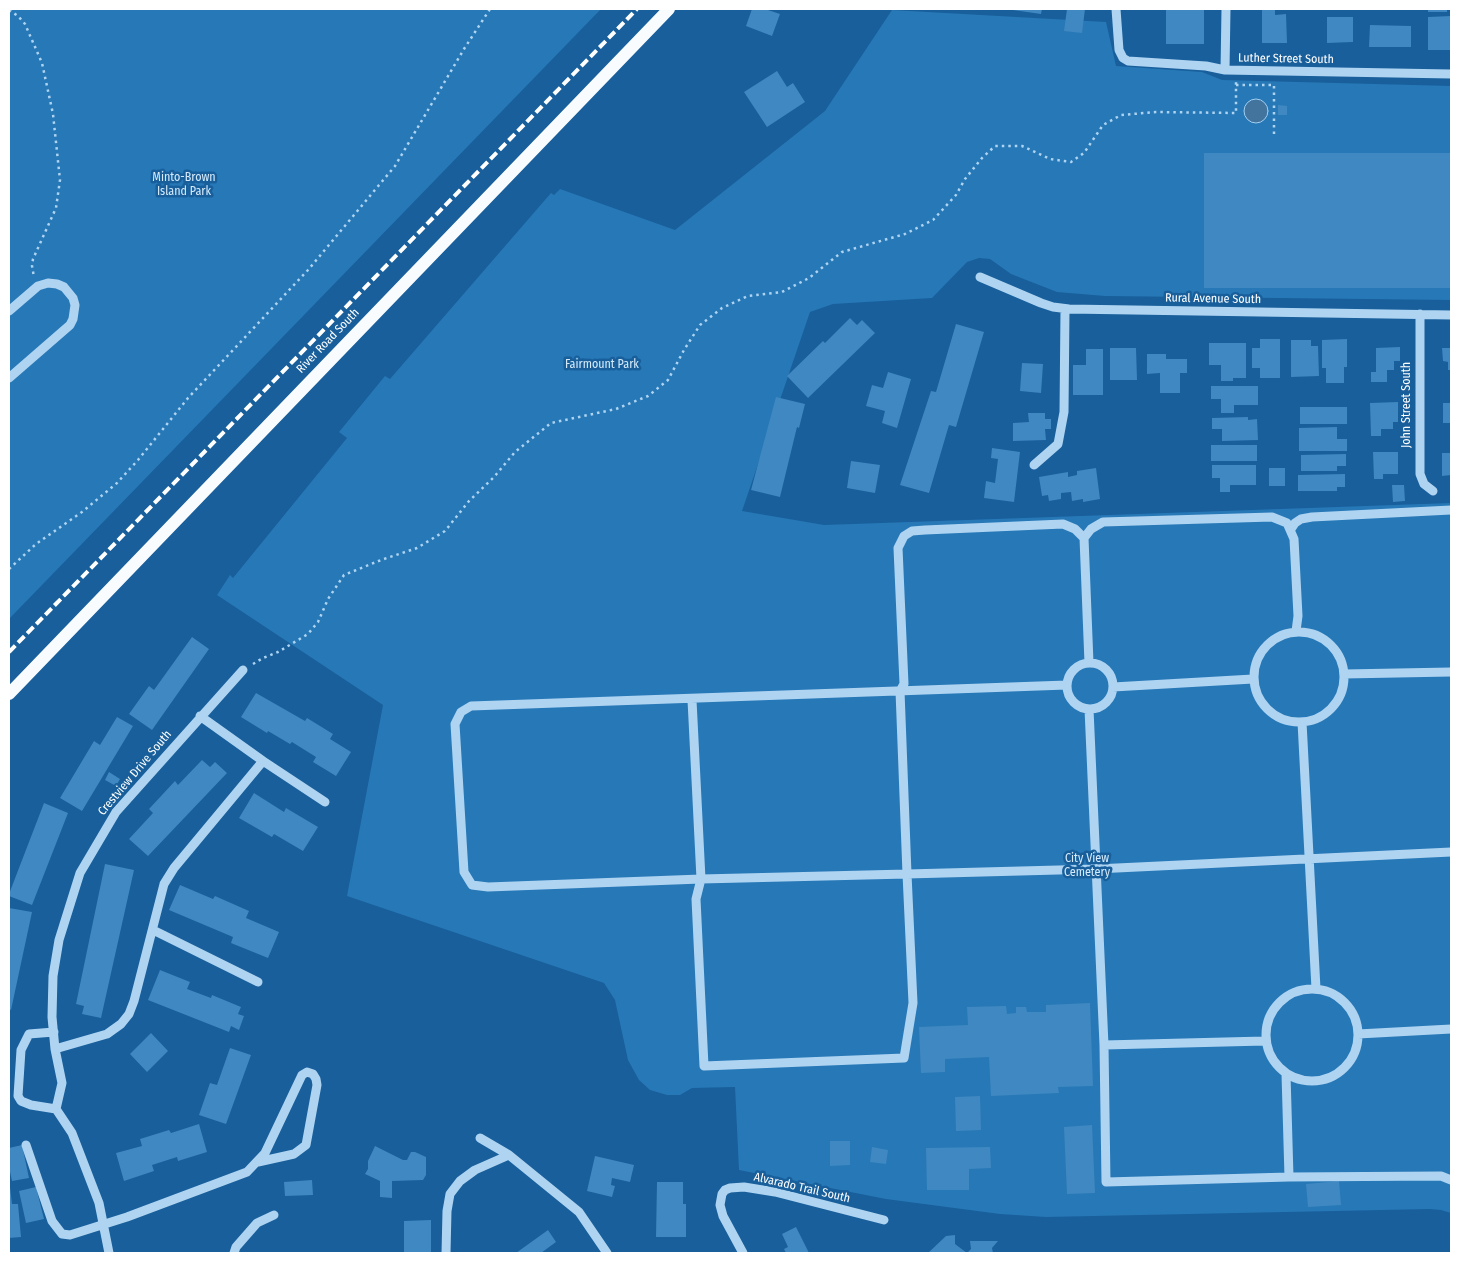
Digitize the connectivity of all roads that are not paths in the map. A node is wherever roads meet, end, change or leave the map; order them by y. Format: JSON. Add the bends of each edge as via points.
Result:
{"nodes":[{"id":1,"x":669,"y":9,"type":"edge"},
{"id":2,"x":1116,"y":9,"type":"edge"},
{"id":3,"x":1226,"y":9,"type":"edge"},
{"id":4,"x":1225,"y":70,"type":"junction"},
{"id":5,"x":1451,"y":74,"type":"edge"},
{"id":6,"x":980,"y":277,"type":"dead end"},
{"id":7,"x":1065,"y":309,"type":"junction"},
{"id":8,"x":9,"y":311,"type":"edge"},
{"id":9,"x":1420,"y":314,"type":"junction"},
{"id":10,"x":1451,"y":315,"type":"edge"},
{"id":11,"x":9,"y":378,"type":"edge"},
{"id":12,"x":1034,"y":465,"type":"dead end"},
{"id":13,"x":1433,"y":491,"type":"dead end"},
{"id":14,"x":1451,"y":510,"type":"edge"},
{"id":15,"x":1291,"y":529,"type":"junction"},
{"id":16,"x":1084,"y":538,"type":"junction"},
{"id":17,"x":1296,"y":631,"type":"junction"},
{"id":18,"x":1089,"y":663,"type":"junction"},
{"id":19,"x":243,"y":670,"type":"road end"},
{"id":20,"x":1451,"y":672,"type":"edge"},
{"id":21,"x":1344,"y":674,"type":"junction"},
{"id":22,"x":1254,"y":679,"type":"junction"},
{"id":23,"x":1067,"y":685,"type":"junction"},
{"id":24,"x":1113,"y":686,"type":"junction"},
{"id":25,"x":900,"y":691,"type":"junction"},
{"id":26,"x":9,"y":694,"type":"edge"},
{"id":27,"x":692,"y":700,"type":"junction"},
{"id":28,"x":1089,"y":709,"type":"junction"},
{"id":29,"x":200,"y":716,"type":"junction"},
{"id":30,"x":1302,"y":722,"type":"junction"},
{"id":31,"x":263,"y":761,"type":"junction"},
{"id":32,"x":325,"y":802,"type":"dead end"},
{"id":33,"x":1451,"y":852,"type":"edge"},
{"id":34,"x":1308,"y":859,"type":"junction"},
{"id":35,"x":1096,"y":869,"type":"junction"},
{"id":36,"x":907,"y":874,"type":"junction"},
{"id":37,"x":702,"y":879,"type":"junction"},
{"id":38,"x":152,"y":930,"type":"junction"},
{"id":39,"x":258,"y":982,"type":"dead end"},
{"id":40,"x":1316,"y":989,"type":"junction"},
{"id":41,"x":1451,"y":1029,"type":"edge"},
{"id":42,"x":54,"y":1032,"type":"junction"},
{"id":43,"x":1358,"y":1034,"type":"junction"},
{"id":44,"x":1265,"y":1041,"type":"junction"},
{"id":45,"x":1104,"y":1046,"type":"junction"},
{"id":46,"x":55,"y":1049,"type":"junction"},
{"id":47,"x":1286,"y":1074,"type":"junction"},
{"id":48,"x":56,"y":1109,"type":"junction"},
{"id":49,"x":480,"y":1138,"type":"dead end"},
{"id":50,"x":26,"y":1145,"type":"dead end"},
{"id":51,"x":509,"y":1155,"type":"junction"},
{"id":52,"x":258,"y":1162,"type":"junction"},
{"id":53,"x":1288,"y":1177,"type":"junction"},
{"id":54,"x":1451,"y":1180,"type":"edge"},
{"id":55,"x":274,"y":1215,"type":"dead end"},
{"id":56,"x":884,"y":1220,"type":"dead end"},
{"id":57,"x":104,"y":1225,"type":"junction"},
{"id":58,"x":109,"y":1253,"type":"edge"},
{"id":59,"x":234,"y":1253,"type":"edge"},
{"id":60,"x":446,"y":1253,"type":"edge"},
{"id":61,"x":606,"y":1253,"type":"edge"},
{"id":62,"x":743,"y":1253,"type":"edge"}],
"edges":[{"from":1,"to":26,"type":"main road","name":"River Road South"},
{"from":2,"to":4,"type":"street","name":"Luther Street South","via":[[1119,50],[1123,58]]},
{"from":3,"to":4,"type":"street"},
{"from":4,"to":5,"type":"street","name":"Luther Street South"},
{"from":6,"to":7,"type":"street","name":"Rural Avenue South","via":[[1041,303]]},
{"from":7,"to":9,"type":"street","name":"Rural Avenue South"},
{"from":7,"to":12,"type":"street","via":[[1064,412],[1058,444]]},
{"from":8,"to":11,"type":"street","via":[[38,286],[48,283],[57,284],[69,292],[75,304],[70,325]]},
{"from":9,"to":10,"type":"street","name":"Rural Avenue South"},
{"from":9,"to":13,"type":"street","name":"John Street South","via":[[1420,474],[1424,484]]},
{"from":14,"to":15,"type":"street","via":[[1312,517],[1301,519]]},
{"from":15,"to":16,"type":"street","via":[[1287,523],[1272,517],[1102,522]]},
{"from":15,"to":17,"type":"street","via":[[1298,616]]},
{"from":16,"to":18,"type":"street"},
{"from":16,"to":25,"type":"street","via":[[1075,528],[1062,524],[925,530],[904,536],[898,548],[904,684]]},
{"from":17,"to":21,"type":"street","via":[[1323,638],[1341,660]]},
{"from":17,"to":22,"type":"street","via":[[1282,634],[1260,652]]},
{"from":18,"to":23,"type":"street","via":[[1073,670]]},
{"from":18,"to":24,"type":"street","via":[[1102,666]]},
{"from":19,"to":29,"type":"street","name":"Crestview Drive South"},
{"from":20,"to":21,"type":"street"},
{"from":21,"to":30,"type":"street","via":[[1343,688],[1328,712]]},
{"from":22,"to":24,"type":"street"},
{"from":22,"to":30,"type":"street","via":[[1257,693],[1274,715]]},
{"from":23,"to":25,"type":"street"},
{"from":23,"to":28,"type":"street","via":[[1070,699]]},
{"from":24,"to":28,"type":"street","via":[[1109,700]]},
{"from":25,"to":27,"type":"street"},
{"from":25,"to":36,"type":"street"},
{"from":27,"to":37,"type":"street"},
{"from":27,"to":37,"type":"street","via":[[471,706],[461,712],[455,724],[464,872],[472,884],[488,887]]},
{"from":28,"to":35,"type":"street"},
{"from":29,"to":31,"type":"street"},
{"from":29,"to":42,"type":"street","name":"Crestview Drive South","via":[[116,812],[80,873],[59,940],[53,976]]},
{"from":30,"to":34,"type":"street"},
{"from":31,"to":32,"type":"street"},
{"from":31,"to":38,"type":"street","via":[[169,876]]},
{"from":33,"to":34,"type":"street"},
{"from":34,"to":35,"type":"street"},
{"from":34,"to":40,"type":"street"},
{"from":35,"to":36,"type":"street"},
{"from":35,"to":45,"type":"street"},
{"from":36,"to":37,"type":"street"},
{"from":36,"to":37,"type":"street","via":[[913,1003],[904,1058],[704,1066],[696,899]]},
{"from":38,"to":39,"type":"street"},
{"from":38,"to":46,"type":"street","via":[[134,1001],[121,1024],[108,1034]]},
{"from":40,"to":43,"type":"street","via":[[1341,999],[1356,1021]]},
{"from":40,"to":44,"type":"street","via":[[1296,992],[1278,1003],[1270,1014]]},
{"from":41,"to":43,"type":"street"},
{"from":42,"to":46,"type":"street","name":"Crestview Drive South"},
{"from":42,"to":48,"type":"street","via":[[29,1034],[21,1050],[18,1096],[31,1105]]},
{"from":43,"to":47,"type":"street","via":[[1350,1062],[1328,1079],[1313,1082]]},
{"from":44,"to":45,"type":"street"},
{"from":44,"to":47,"type":"street","via":[[1276,1065]]},
{"from":45,"to":53,"type":"street","via":[[1106,1182]]},
{"from":46,"to":48,"type":"street","name":"Crestview Drive South","via":[[62,1083]]},
{"from":47,"to":53,"type":"street"},
{"from":48,"to":57,"type":"street","via":[[72,1132]]},
{"from":49,"to":51,"type":"street"},
{"from":50,"to":57,"type":"street","via":[[52,1221],[62,1234],[70,1235]]},
{"from":51,"to":60,"type":"street","via":[[475,1170],[460,1180],[450,1194],[446,1211]]},
{"from":51,"to":61,"type":"street","via":[[578,1212]]},
{"from":52,"to":52,"type":"street","via":[[294,1154],[306,1144],[317,1085],[313,1074],[302,1074]]},
{"from":52,"to":57,"type":"street","via":[[232,1179]]},
{"from":53,"to":54,"type":"street","via":[[1441,1176]]},
{"from":55,"to":59,"type":"street","via":[[257,1223],[236,1246]]},
{"from":56,"to":62,"type":"street","name":"Alvarado Trail South","via":[[775,1192],[730,1188],[722,1194],[720,1205]]},
{"from":57,"to":58,"type":"street"}]}
